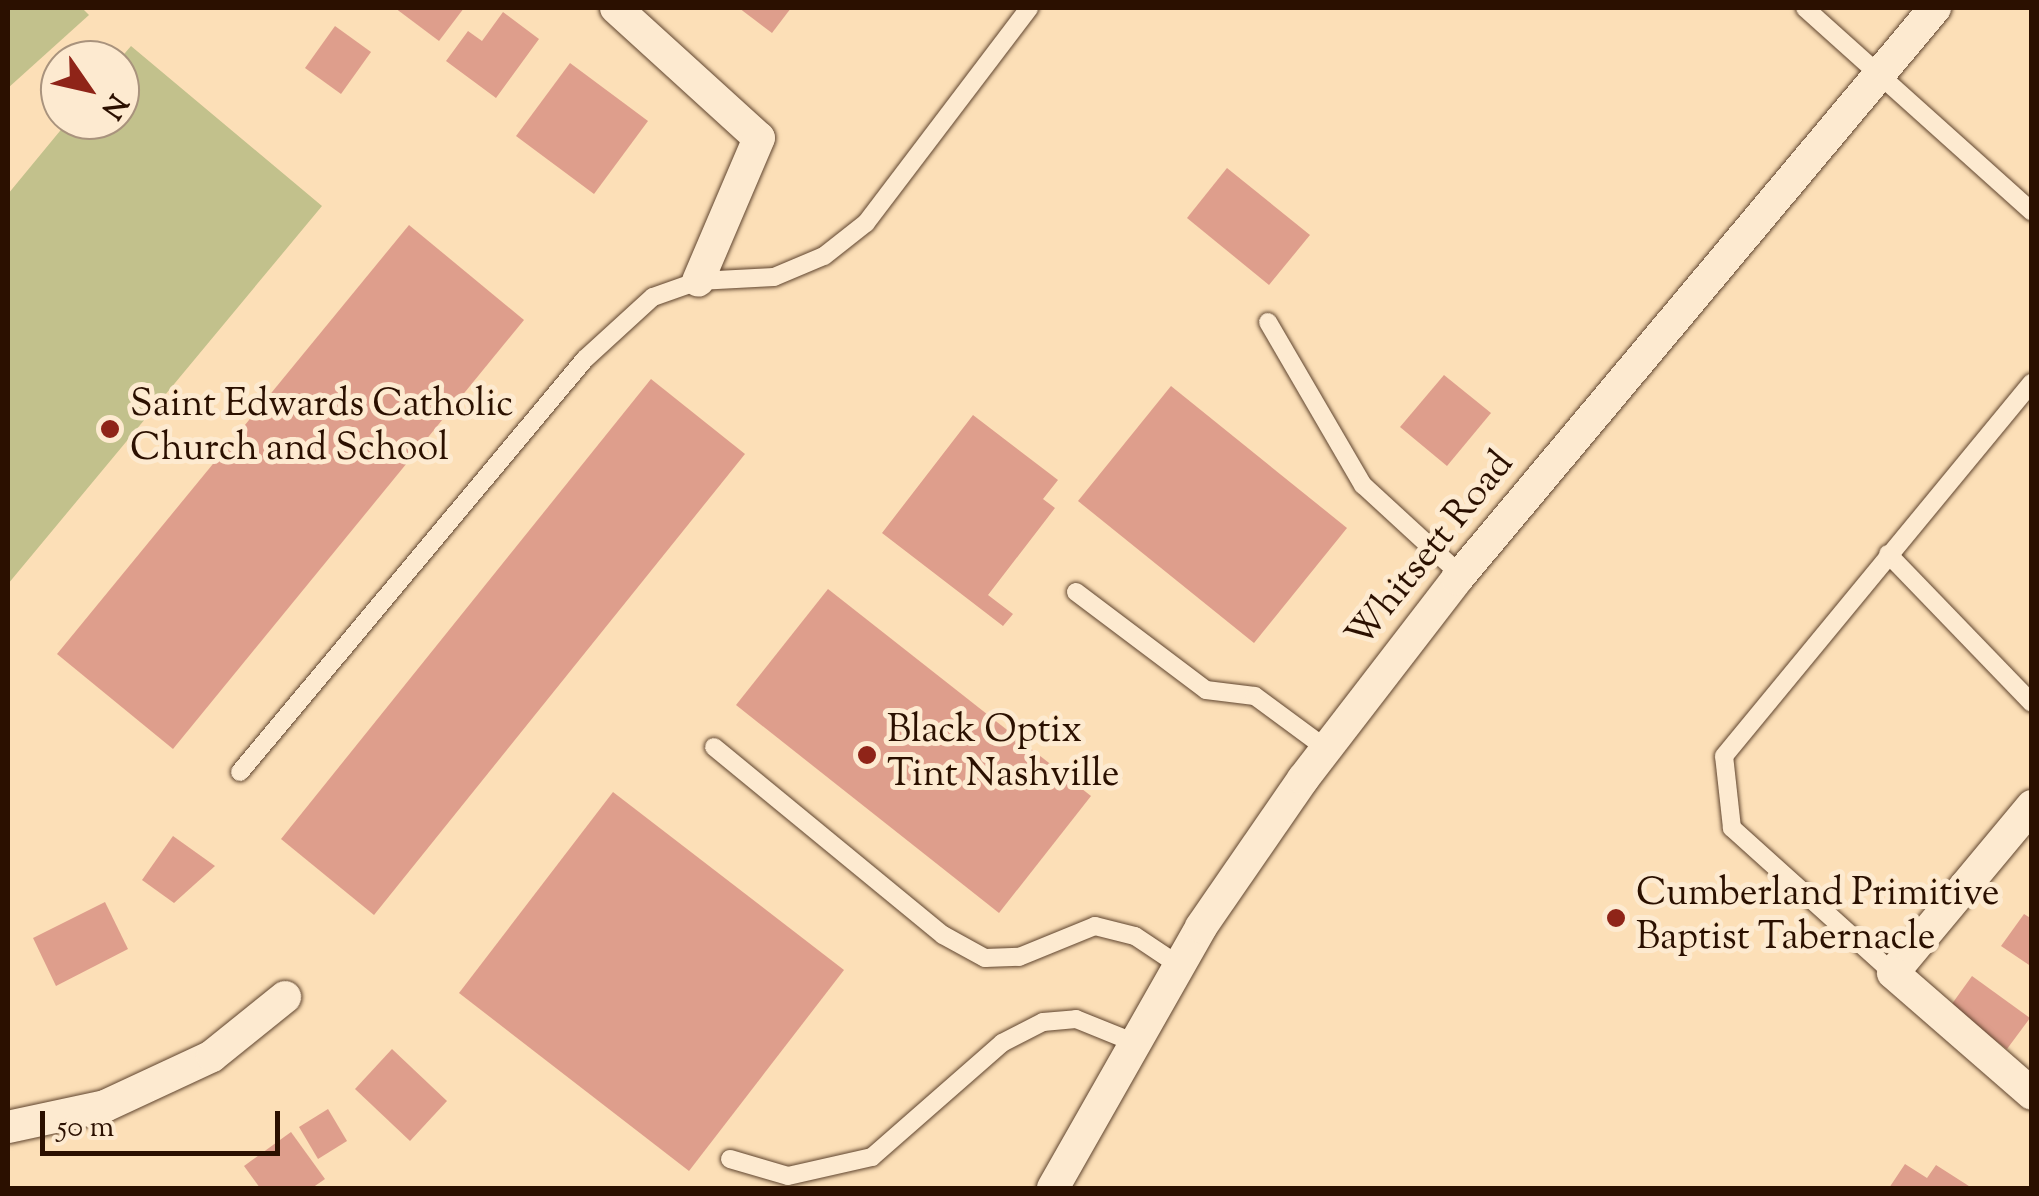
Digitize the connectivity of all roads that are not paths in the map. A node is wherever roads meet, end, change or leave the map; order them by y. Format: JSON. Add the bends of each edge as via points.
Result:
{"nodes":[{"id":1,"x":616,"y":8,"type":"edge"},
{"id":2,"x":1029,"y":8,"type":"edge"},
{"id":3,"x":1805,"y":8,"type":"edge"},
{"id":4,"x":1934,"y":8,"type":"edge"},
{"id":5,"x":1875,"y":80,"type":"junction"},
{"id":6,"x":2032,"y":212,"type":"edge"},
{"id":7,"x":698,"y":281,"type":"junction"},
{"id":8,"x":1268,"y":322,"type":"dead end"},
{"id":9,"x":2032,"y":382,"type":"edge"},
{"id":10,"x":1888,"y":554,"type":"junction"},
{"id":11,"x":1461,"y":574,"type":"junction"},
{"id":12,"x":1076,"y":592,"type":"dead end"},
{"id":13,"x":2032,"y":702,"type":"edge"},
{"id":14,"x":714,"y":747,"type":"dead end"},
{"id":15,"x":1326,"y":749,"type":"junction"},
{"id":16,"x":240,"y":772,"type":"dead end"},
{"id":17,"x":2032,"y":806,"type":"edge"},
{"id":18,"x":1180,"y":966,"type":"junction"},
{"id":19,"x":1893,"y":973,"type":"junction"},
{"id":20,"x":285,"y":997,"type":"dead end"},
{"id":21,"x":1138,"y":1044,"type":"junction"},
{"id":22,"x":2032,"y":1094,"type":"edge"},
{"id":23,"x":8,"y":1127,"type":"edge"},
{"id":24,"x":730,"y":1159,"type":"dead end"},
{"id":25,"x":1054,"y":1188,"type":"edge"}],
"edges":[{"from":1,"to":7,"type":"street","via":[[760,138]]},
{"from":2,"to":7,"type":"lane","via":[[866,223],[824,256],[774,277]]},
{"from":3,"to":5,"type":"lane"},
{"from":4,"to":5,"type":"street","name":"Whitsett Road"},
{"from":5,"to":6,"type":"lane"},
{"from":5,"to":11,"type":"street","name":"Whitsett Road"},
{"from":7,"to":16,"type":"lane","via":[[653,296],[586,359]]},
{"from":8,"to":11,"type":"lane","via":[[1364,485]]},
{"from":9,"to":10,"type":"lane"},
{"from":10,"to":13,"type":"lane"},
{"from":10,"to":19,"type":"lane","via":[[1730,741],[1721,795],[1732,828]]},
{"from":11,"to":15,"type":"street","name":"Whitsett Road"},
{"from":12,"to":15,"type":"lane","via":[[1206,690],[1255,696]]},
{"from":14,"to":18,"type":"lane","via":[[943,935],[984,958],[1019,957],[1095,926],[1135,936]]},
{"from":15,"to":18,"type":"street","name":"Whitsett Road"},
{"from":17,"to":19,"type":"street"},
{"from":18,"to":21,"type":"street","name":"Whitsett Road"},
{"from":19,"to":22,"type":"street"},
{"from":20,"to":23,"type":"street","via":[[212,1056],[105,1106]]},
{"from":21,"to":24,"type":"lane","via":[[1076,1019],[1042,1022],[1002,1043],[872,1156],[788,1176]]},
{"from":21,"to":25,"type":"street","name":"Whitsett Road"}]}
